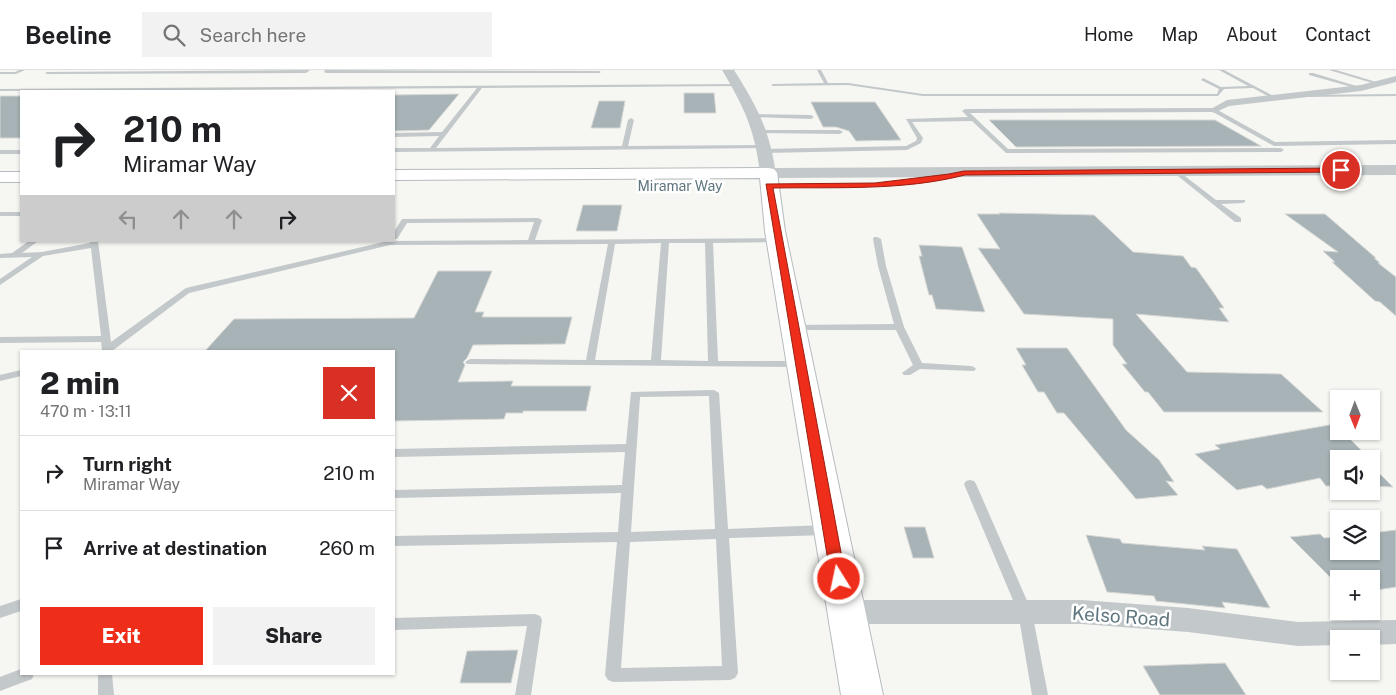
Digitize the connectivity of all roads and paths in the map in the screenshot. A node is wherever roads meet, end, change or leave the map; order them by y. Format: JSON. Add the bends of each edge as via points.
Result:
{"nodes":[{"id":1,"x":23,"y":70,"type":"edge"},
{"id":2,"x":55,"y":70,"type":"edge"},
{"id":3,"x":139,"y":70,"type":"edge"},
{"id":4,"x":308,"y":70,"type":"edge"},
{"id":5,"x":328,"y":70,"type":"edge"},
{"id":6,"x":728,"y":70,"type":"edge"},
{"id":7,"x":819,"y":70,"type":"edge"},
{"id":8,"x":1222,"y":70,"type":"edge"},
{"id":9,"x":1333,"y":70,"type":"edge"},
{"id":10,"x":224,"y":71,"type":"edge"},
{"id":11,"x":442,"y":71,"type":"edge"},
{"id":12,"x":599,"y":71,"type":"edge"},
{"id":13,"x":0,"y":73,"type":"edge"},
{"id":14,"x":133,"y":73,"type":"junction"},
{"id":15,"x":1203,"y":79,"type":"dead end"},
{"id":16,"x":1396,"y":79,"type":"edge"},
{"id":17,"x":826,"y":84,"type":"junction"},
{"id":18,"x":1381,"y":84,"type":"junction"},
{"id":19,"x":591,"y":85,"type":"junction"},
{"id":20,"x":737,"y":85,"type":"junction"},
{"id":21,"x":772,"y":85,"type":"dead end"},
{"id":22,"x":481,"y":86,"type":"junction"},
{"id":23,"x":1258,"y":87,"type":"junction"},
{"id":24,"x":1219,"y":88,"type":"junction"},
{"id":25,"x":1361,"y":88,"type":"junction"},
{"id":26,"x":0,"y":90,"type":"edge"},
{"id":27,"x":1300,"y":96,"type":"junction"},
{"id":28,"x":1394,"y":96,"type":"edge"},
{"id":29,"x":1277,"y":99,"type":"junction"},
{"id":30,"x":1214,"y":110,"type":"junction"},
{"id":31,"x":754,"y":116,"type":"junction"},
{"id":32,"x":811,"y":117,"type":"dead end"},
{"id":33,"x":973,"y":119,"type":"junction"},
{"id":34,"x":631,"y":120,"type":"dead end"},
{"id":35,"x":759,"y":132,"type":"junction"},
{"id":36,"x":840,"y":132,"type":"dead end"},
{"id":37,"x":443,"y":134,"type":"junction"},
{"id":38,"x":395,"y":135,"type":"edge"},
{"id":39,"x":1396,"y":142,"type":"edge"},
{"id":40,"x":1274,"y":144,"type":"junction"},
{"id":41,"x":624,"y":148,"type":"junction"},
{"id":42,"x":765,"y":149,"type":"junction"},
{"id":43,"x":395,"y":150,"type":"edge"},
{"id":44,"x":431,"y":150,"type":"junction"},
{"id":45,"x":0,"y":152,"type":"edge"},
{"id":46,"x":20,"y":152,"type":"edge"},
{"id":47,"x":1396,"y":170,"type":"edge"},
{"id":48,"x":1175,"y":172,"type":"junction"},
{"id":49,"x":395,"y":175,"type":"edge"},
{"id":50,"x":0,"y":177,"type":"edge"},
{"id":51,"x":20,"y":177,"type":"edge"},
{"id":52,"x":768,"y":179,"type":"junction"},
{"id":53,"x":395,"y":188,"type":"edge"},
{"id":54,"x":20,"y":191,"type":"edge"},
{"id":55,"x":0,"y":192,"type":"edge"},
{"id":56,"x":1243,"y":201,"type":"dead end"},
{"id":57,"x":1214,"y":202,"type":"junction"},
{"id":58,"x":0,"y":214,"type":"edge"},
{"id":59,"x":20,"y":214,"type":"edge"},
{"id":60,"x":1238,"y":220,"type":"dead end"},
{"id":61,"x":395,"y":236,"type":"edge"},
{"id":62,"x":395,"y":240,"type":"edge"},
{"id":63,"x":777,"y":240,"type":"junction"},
{"id":64,"x":877,"y":240,"type":"dead end"},
{"id":65,"x":612,"y":241,"type":"junction"},
{"id":66,"x":665,"y":241,"type":"junction"},
{"id":67,"x":709,"y":241,"type":"junction"},
{"id":68,"x":33,"y":242,"type":"edge"},
{"id":69,"x":384,"y":242,"type":"edge"},
{"id":70,"x":531,"y":242,"type":"junction"},
{"id":71,"x":93,"y":243,"type":"edge"},
{"id":72,"x":42,"y":254,"type":"junction"},
{"id":73,"x":0,"y":256,"type":"edge"},
{"id":74,"x":13,"y":256,"type":"junction"},
{"id":75,"x":0,"y":283,"type":"edge"},
{"id":76,"x":899,"y":327,"type":"junction"},
{"id":77,"x":794,"y":328,"type":"junction"},
{"id":78,"x":106,"y":339,"type":"junction"},
{"id":79,"x":0,"y":340,"type":"edge"},
{"id":80,"x":106,"y":350,"type":"edge"},
{"id":81,"x":107,"y":350,"type":"edge"},
{"id":82,"x":470,"y":362,"type":"dead end"},
{"id":83,"x":590,"y":363,"type":"junction"},
{"id":84,"x":656,"y":363,"type":"junction"},
{"id":85,"x":713,"y":364,"type":"junction"},
{"id":86,"x":800,"y":364,"type":"junction"},
{"id":87,"x":918,"y":366,"type":"junction"},
{"id":88,"x":971,"y":369,"type":"dead end"},
{"id":89,"x":20,"y":373,"type":"edge"},
{"id":90,"x":907,"y":373,"type":"dead end"},
{"id":91,"x":0,"y":378,"type":"edge"},
{"id":92,"x":630,"y":448,"type":"junction"},
{"id":93,"x":395,"y":453,"type":"edge"},
{"id":94,"x":970,"y":484,"type":"dead end"},
{"id":95,"x":627,"y":489,"type":"junction"},
{"id":96,"x":395,"y":494,"type":"edge"},
{"id":97,"x":830,"y":530,"type":"junction"},
{"id":98,"x":722,"y":534,"type":"junction"},
{"id":99,"x":624,"y":537,"type":"junction"},
{"id":100,"x":395,"y":541,"type":"edge"},
{"id":101,"x":20,"y":605,"type":"edge"},
{"id":102,"x":0,"y":612,"type":"edge"},
{"id":103,"x":844,"y":612,"type":"junction"},
{"id":104,"x":1025,"y":612,"type":"junction"},
{"id":105,"x":395,"y":624,"type":"edge"},
{"id":106,"x":1396,"y":632,"type":"edge"},
{"id":107,"x":24,"y":675,"type":"edge"},
{"id":108,"x":105,"y":675,"type":"edge"},
{"id":109,"x":0,"y":684,"type":"edge"},
{"id":110,"x":106,"y":695,"type":"edge"},
{"id":111,"x":523,"y":695,"type":"edge"},
{"id":112,"x":862,"y":695,"type":"edge"},
{"id":113,"x":1040,"y":695,"type":"edge"}],
"edges":[{"from":1,"to":13,"type":"lane"},
{"from":2,"to":14,"type":"lane","via":[[47,73]]},
{"from":3,"to":14,"type":"lane"},
{"from":4,"to":10,"type":"lane"},
{"from":5,"to":11,"type":"lane","via":[[326,72]]},
{"from":6,"to":20,"type":"street"},
{"from":7,"to":17,"type":"lane"},
{"from":8,"to":23,"type":"lane"},
{"from":9,"to":18,"type":"lane"},
{"from":9,"to":25,"type":"lane","via":[[1311,74]]},
{"from":10,"to":14,"type":"lane"},
{"from":11,"to":12,"type":"lane"},
{"from":12,"to":19,"type":"lane"},
{"from":15,"to":24,"type":"lane"},
{"from":16,"to":18,"type":"street"},
{"from":17,"to":21,"type":"lane"},
{"from":17,"to":24,"type":"lane","via":[[963,96],[1218,95],[1222,89]]},
{"from":18,"to":25,"type":"street"},
{"from":19,"to":20,"type":"lane"},
{"from":19,"to":22,"type":"lane"},
{"from":20,"to":31,"type":"street"},
{"from":22,"to":26,"type":"lane"},
{"from":22,"to":37,"type":"lane"},
{"from":23,"to":24,"type":"lane"},
{"from":23,"to":29,"type":"lane"},
{"from":25,"to":27,"type":"street"},
{"from":27,"to":28,"type":"lane"},
{"from":27,"to":29,"type":"street"},
{"from":29,"to":30,"type":"street","via":[[1227,103]]},
{"from":30,"to":33,"type":"lane","via":[[965,111]]},
{"from":30,"to":40,"type":"lane"},
{"from":31,"to":32,"type":"lane"},
{"from":31,"to":35,"type":"street"},
{"from":33,"to":40,"type":"lane","via":[[1006,152],[1283,150]]},
{"from":33,"to":42,"type":"lane","via":[[908,120],[920,138],[919,142],[897,149]]},
{"from":34,"to":41,"type":"lane"},
{"from":35,"to":36,"type":"lane"},
{"from":35,"to":42,"type":"street"},
{"from":37,"to":38,"type":"lane"},
{"from":37,"to":44,"type":"lane"},
{"from":39,"to":40,"type":"lane"},
{"from":41,"to":42,"type":"lane"},
{"from":41,"to":44,"type":"lane"},
{"from":42,"to":52,"type":"street"},
{"from":43,"to":44,"type":"lane"},
{"from":45,"to":46,"type":"lane"},
{"from":47,"to":48,"type":"street","name":"Miramar Way"},
{"from":48,"to":52,"type":"street","name":"Miramar Way","via":[[964,173],[875,185]]},
{"from":48,"to":57,"type":"lane"},
{"from":49,"to":52,"type":"main road","name":"Miramar Way"},
{"from":50,"to":51,"type":"main road"},
{"from":52,"to":53,"type":"main road","name":"Miramar Way"},
{"from":52,"to":63,"type":"main road"},
{"from":54,"to":55,"type":"main road"},
{"from":56,"to":57,"type":"lane"},
{"from":57,"to":60,"type":"lane"},
{"from":58,"to":59,"type":"lane"},
{"from":61,"to":70,"type":"lane","via":[[405,221],[538,220]]},
{"from":62,"to":70,"type":"lane"},
{"from":63,"to":67,"type":"lane"},
{"from":63,"to":77,"type":"main road"},
{"from":64,"to":76,"type":"lane"},
{"from":65,"to":66,"type":"lane"},
{"from":65,"to":70,"type":"lane"},
{"from":65,"to":83,"type":"lane"},
{"from":66,"to":67,"type":"lane"},
{"from":66,"to":84,"type":"lane"},
{"from":67,"to":85,"type":"lane"},
{"from":68,"to":74,"type":"lane"},
{"from":69,"to":81,"type":"lane","via":[[186,292]]},
{"from":71,"to":72,"type":"lane"},
{"from":71,"to":78,"type":"lane"},
{"from":72,"to":74,"type":"lane"},
{"from":72,"to":75,"type":"lane"},
{"from":73,"to":74,"type":"lane"},
{"from":76,"to":77,"type":"lane"},
{"from":76,"to":87,"type":"lane"},
{"from":77,"to":86,"type":"main road"},
{"from":78,"to":79,"type":"lane"},
{"from":78,"to":80,"type":"lane"},
{"from":82,"to":83,"type":"lane"},
{"from":83,"to":84,"type":"lane"},
{"from":84,"to":85,"type":"lane"},
{"from":85,"to":86,"type":"lane"},
{"from":86,"to":97,"type":"main road"},
{"from":87,"to":88,"type":"lane"},
{"from":87,"to":90,"type":"lane"},
{"from":89,"to":91,"type":"lane"},
{"from":92,"to":93,"type":"lane"},
{"from":92,"to":95,"type":"lane"},
{"from":92,"to":98,"type":"lane","via":[[635,394],[714,393]]},
{"from":94,"to":104,"type":"lane"},
{"from":95,"to":96,"type":"lane"},
{"from":95,"to":99,"type":"lane"},
{"from":97,"to":98,"type":"lane"},
{"from":97,"to":103,"type":"main road"},
{"from":98,"to":99,"type":"lane"},
{"from":98,"to":99,"type":"lane","via":[[730,673],[613,675]]},
{"from":99,"to":100,"type":"lane"},
{"from":101,"to":102,"type":"lane"},
{"from":103,"to":104,"type":"street","name":"Kelso Road"},
{"from":103,"to":112,"type":"main road"},
{"from":104,"to":106,"type":"street","name":"Kelso Road","via":[[1091,612],[1298,634]]},
{"from":104,"to":113,"type":"lane"},
{"from":105,"to":111,"type":"lane","via":[[534,620]]},
{"from":107,"to":109,"type":"lane"},
{"from":108,"to":110,"type":"lane"}]}
